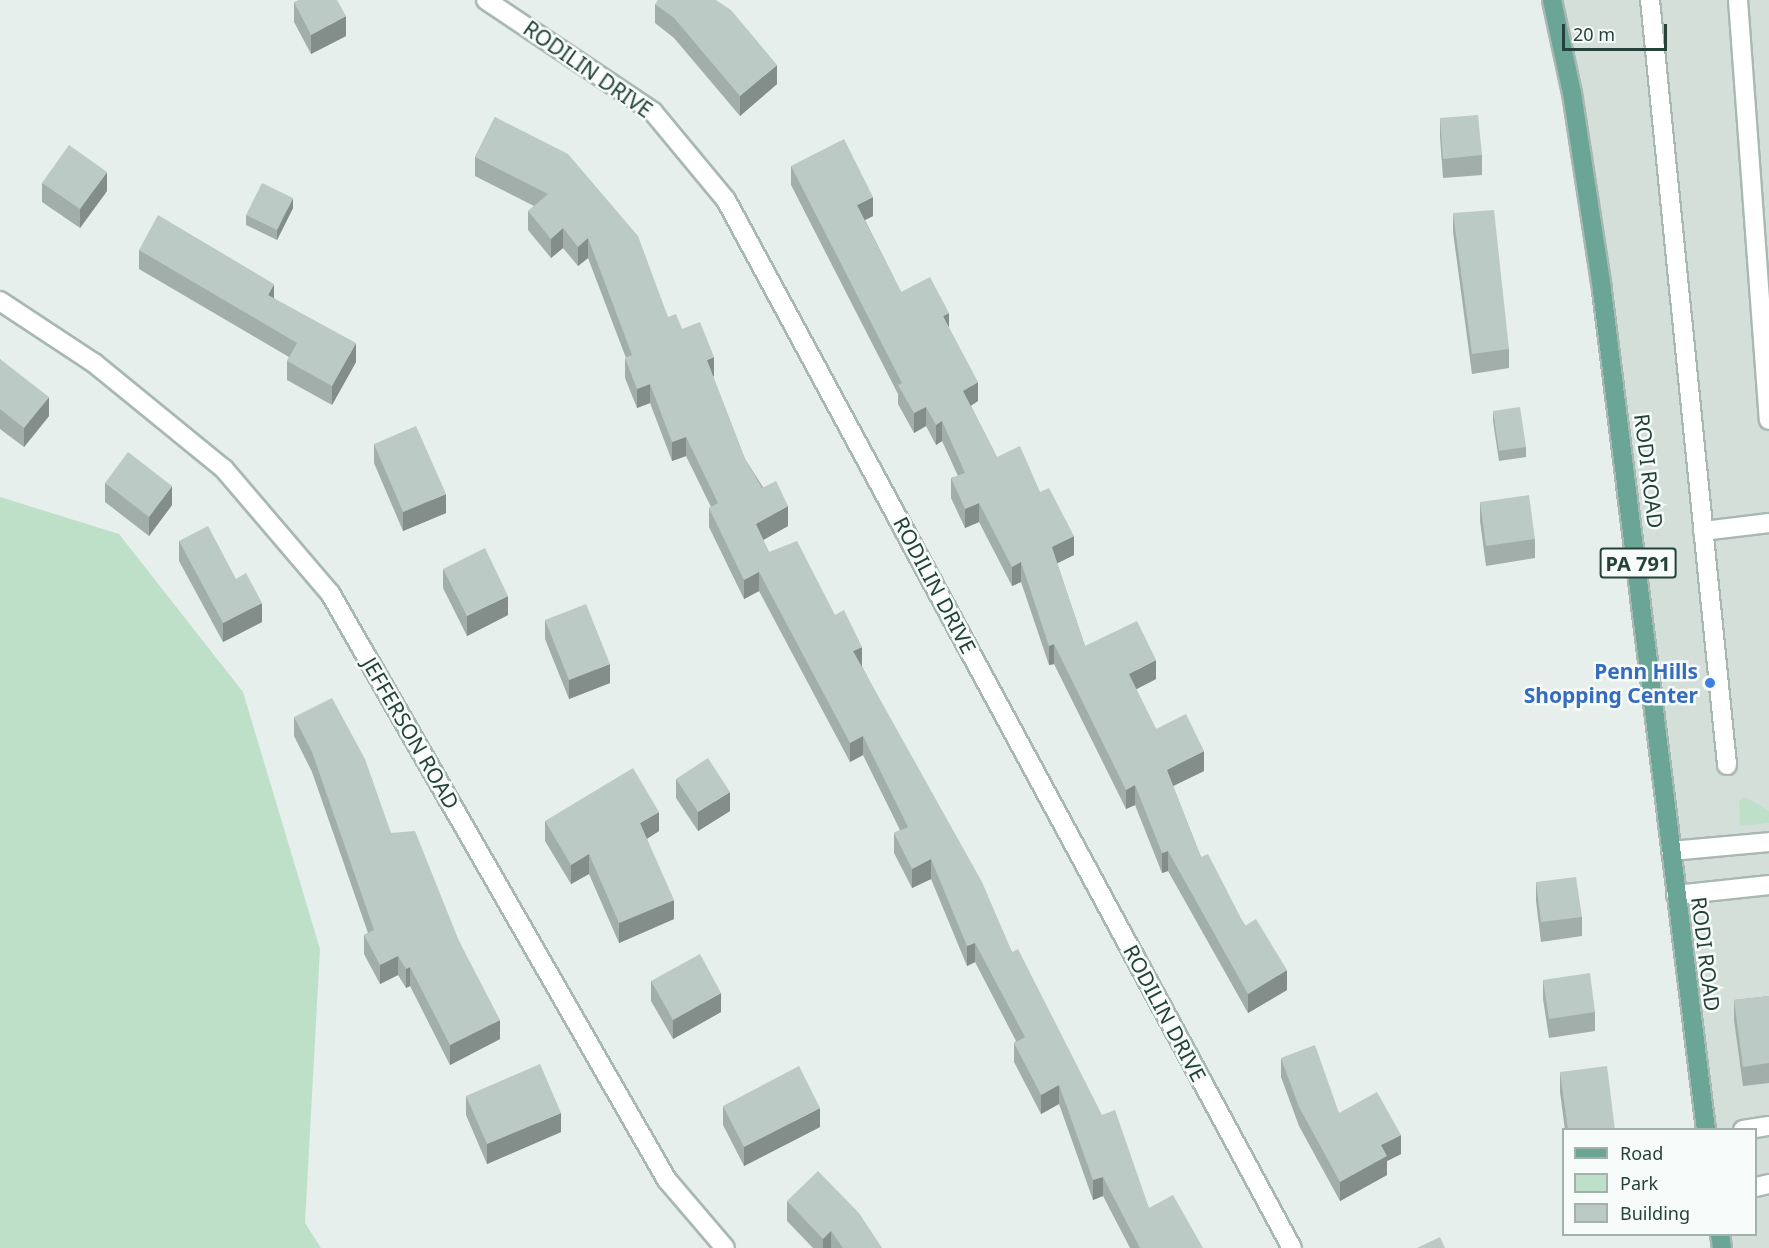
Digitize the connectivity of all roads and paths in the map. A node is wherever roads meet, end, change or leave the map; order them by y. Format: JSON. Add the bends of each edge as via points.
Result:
{"nodes":[{"id":1,"x":486,"y":0,"type":"edge"},
{"id":2,"x":1552,"y":0,"type":"edge"},
{"id":3,"x":1650,"y":0,"type":"edge"},
{"id":4,"x":1738,"y":0,"type":"edge"},
{"id":5,"x":0,"y":301,"type":"edge"},
{"id":6,"x":1769,"y":415,"type":"edge"},
{"id":7,"x":1769,"y":420,"type":"edge"},
{"id":8,"x":1769,"y":523,"type":"edge"},
{"id":9,"x":1703,"y":531,"type":"junction"},
{"id":10,"x":1727,"y":765,"type":"dead end"},
{"id":11,"x":1769,"y":842,"type":"edge"},
{"id":12,"x":1671,"y":851,"type":"junction"},
{"id":13,"x":1769,"y":885,"type":"edge"},
{"id":14,"x":1676,"y":895,"type":"junction"},
{"id":15,"x":1706,"y":1128,"type":"edge"},
{"id":16,"x":725,"y":1248,"type":"edge"},
{"id":17,"x":1292,"y":1248,"type":"edge"}],
"edges":[{"from":1,"to":17,"type":"street","name":"RODILIN DRIVE","via":[[653,112],[726,200]]},
{"from":2,"to":12,"type":"main road","name":"RODI ROAD","number":"PA 791","via":[[1572,93],[1602,290]]},
{"from":3,"to":9,"type":"street"},
{"from":4,"to":6,"type":"street"},
{"from":5,"to":16,"type":"street","name":"JEFFERSON ROAD","via":[[94,363],[224,469],[330,593],[667,1180]]},
{"from":6,"to":7,"type":"street"},
{"from":8,"to":9,"type":"street"},
{"from":9,"to":10,"type":"street"},
{"from":11,"to":12,"type":"street"},
{"from":12,"to":14,"type":"main road","name":"RODI ROAD","number":"PA 791"},
{"from":13,"to":14,"type":"street"},
{"from":14,"to":15,"type":"main road","name":"RODI ROAD","number":"PA 791"}]}
